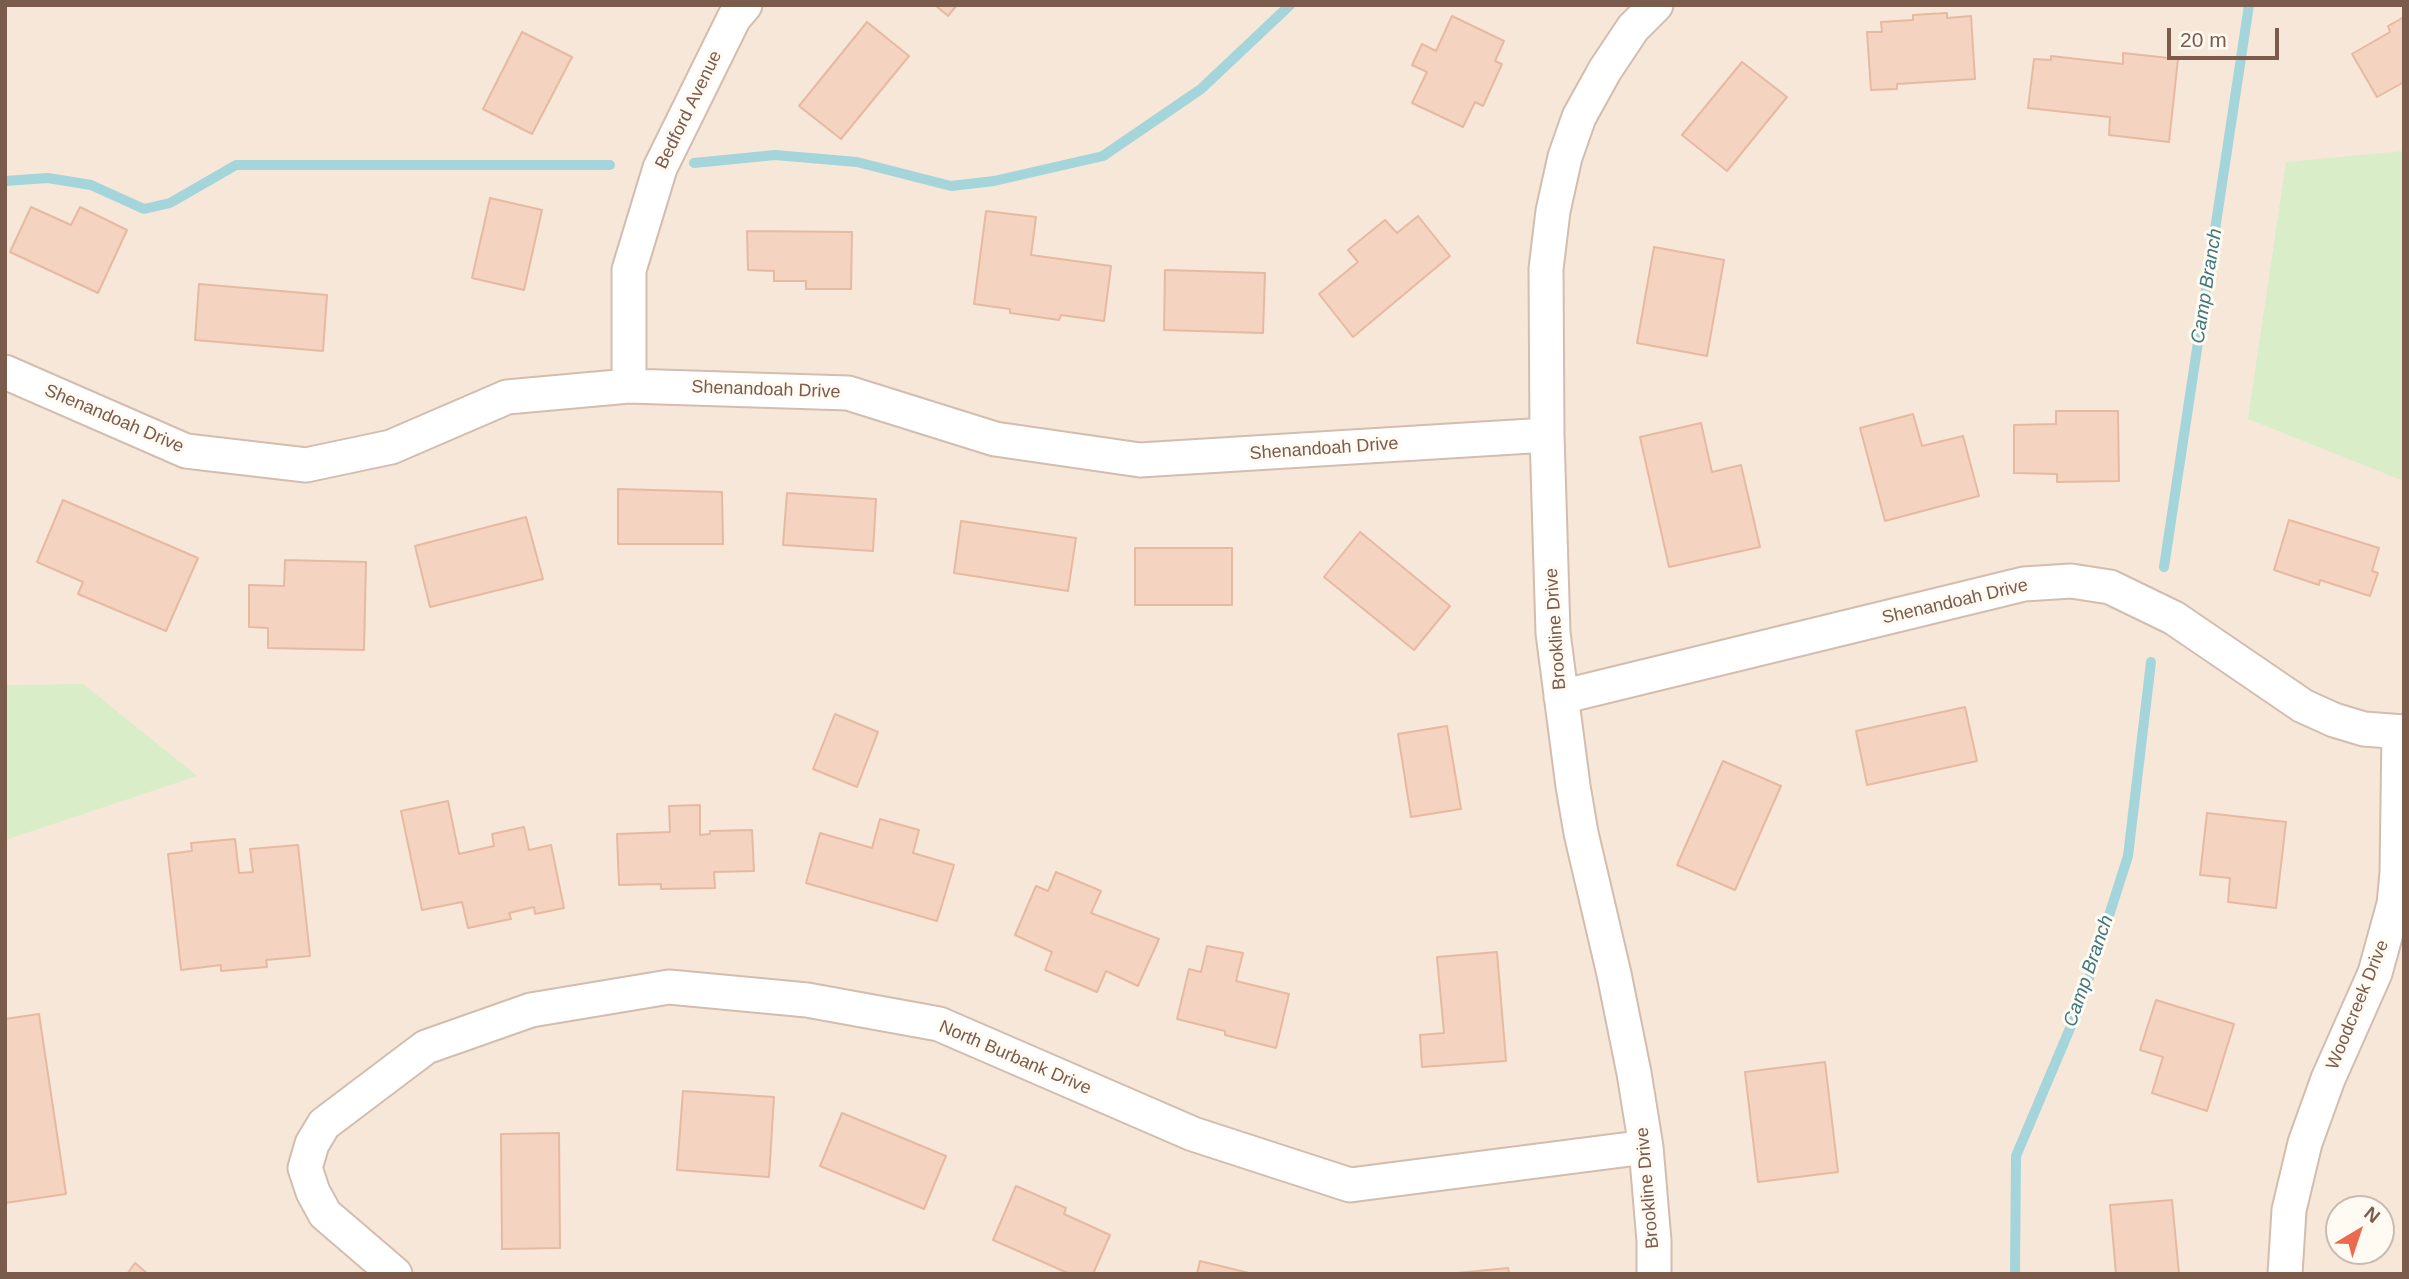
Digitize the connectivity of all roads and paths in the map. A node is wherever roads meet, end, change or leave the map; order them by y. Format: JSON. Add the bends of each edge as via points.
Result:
{"nodes":[{"id":1,"x":745,"y":5,"type":"edge"},
{"id":2,"x":1656,"y":5,"type":"edge"},
{"id":3,"x":5,"y":372,"type":"edge"},
{"id":4,"x":629,"y":386,"type":"junction"},
{"id":5,"x":1547,"y":435,"type":"junction"},
{"id":6,"x":1561,"y":697,"type":"junction"},
{"id":7,"x":2401,"y":732,"type":"edge"},
{"id":8,"x":1646,"y":1147,"type":"junction"},
{"id":9,"x":395,"y":1274,"type":"edge"},
{"id":10,"x":1654,"y":1274,"type":"edge"},
{"id":11,"x":2285,"y":1274,"type":"edge"}],
"edges":[{"from":1,"to":4,"type":"street","name":"Bedford Avenue","via":[[734,18],[660,168],[629,270]]},
{"from":2,"to":5,"type":"street","name":"Brookline Drive","via":[[1633,28],[1605,70],[1579,117],[1565,157],[1546,270]]},
{"from":3,"to":4,"type":"street","name":"Shenandoah Drive","via":[[186,451],[306,465],[391,447],[507,397]]},
{"from":4,"to":5,"type":"street","name":"Shenandoah Drive","via":[[848,393],[995,439],[1140,460]]},
{"from":5,"to":6,"type":"street","name":"Brookline Drive","via":[[1553,634]]},
{"from":6,"to":7,"type":"street","name":"Shenandoah Drive","via":[[2024,584],[2071,581],[2110,587],[2174,618],[2302,706],[2364,729]]},
{"from":6,"to":8,"type":"street","name":"Brookline Drive","via":[[1581,832],[1614,974]]},
{"from":7,"to":11,"type":"street","name":"Woodcreek Drive","via":[[2394,904],[2375,973],[2305,1143],[2289,1210]]},
{"from":8,"to":9,"type":"street","name":"North Burbank Drive","via":[[1350,1185],[1192,1134],[939,1024],[807,1000],[669,987],[531,1010],[426,1047],[324,1124],[305,1168],[324,1214]]},
{"from":8,"to":10,"type":"street","name":"Brookline Drive"}]}
